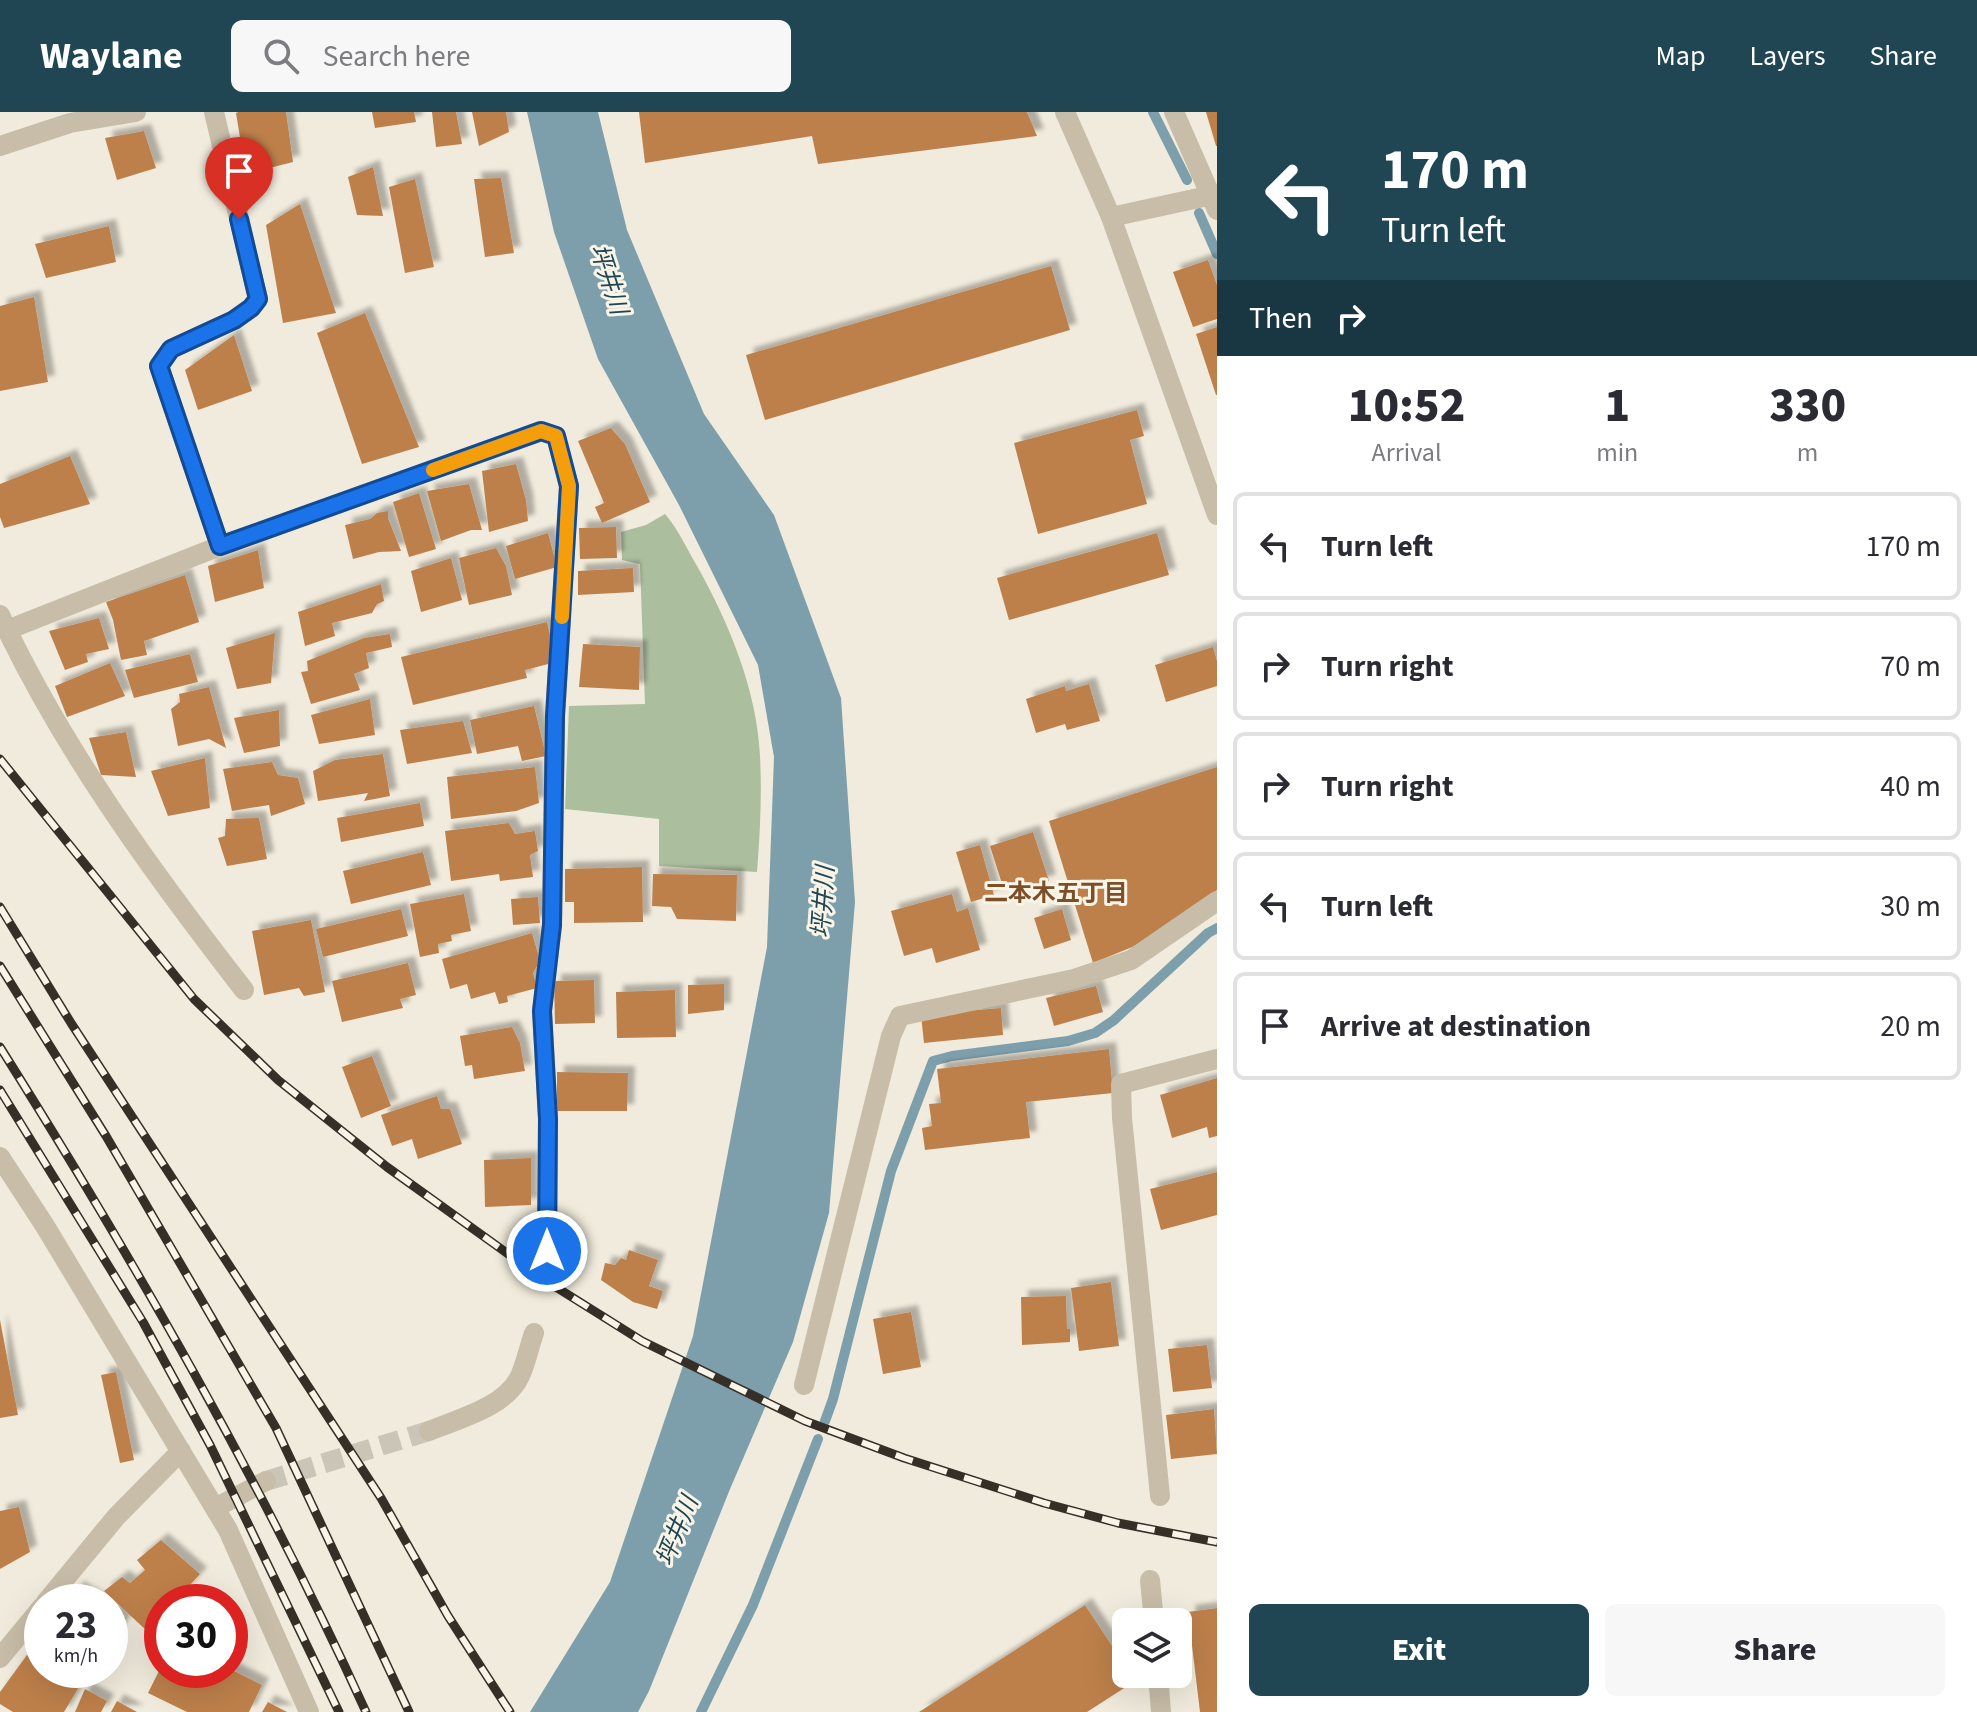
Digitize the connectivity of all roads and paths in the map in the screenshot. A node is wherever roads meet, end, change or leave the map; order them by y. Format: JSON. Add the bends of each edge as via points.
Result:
{"nodes":[{"id":1,"x":136,"y":112,"type":"edge"},
{"id":2,"x":214,"y":112,"type":"edge"},
{"id":3,"x":1065,"y":112,"type":"edge"},
{"id":4,"x":1174,"y":112,"type":"edge"},
{"id":5,"x":0,"y":146,"type":"edge"},
{"id":6,"x":1215,"y":200,"type":"edge"},
{"id":7,"x":1111,"y":217,"type":"junction"},
{"id":8,"x":1217,"y":515,"type":"edge"},
{"id":9,"x":220,"y":546,"type":"junction"},
{"id":10,"x":4,"y":623,"type":"edge"},
{"id":11,"x":1217,"y":901,"type":"edge"},
{"id":12,"x":244,"y":990,"type":"dead end"},
{"id":13,"x":1217,"y":1059,"type":"edge"},
{"id":14,"x":0,"y":1157,"type":"edge"},
{"id":15,"x":547,"y":1251,"type":"dead end"},
{"id":16,"x":534,"y":1333,"type":"dead end"},
{"id":17,"x":804,"y":1385,"type":"dead end"},
{"id":18,"x":429,"y":1431,"type":"tunnel mouth"},
{"id":19,"x":181,"y":1451,"type":"junction"},
{"id":20,"x":266,"y":1481,"type":"tunnel mouth"},
{"id":21,"x":1160,"y":1496,"type":"dead end"},
{"id":22,"x":215,"y":1508,"type":"junction"},
{"id":23,"x":1150,"y":1580,"type":"dead end"},
{"id":24,"x":61,"y":1584,"type":"edge"},
{"id":25,"x":1153,"y":1608,"type":"edge"},
{"id":26,"x":24,"y":1629,"type":"edge"},
{"id":27,"x":0,"y":1658,"type":"edge"},
{"id":28,"x":1159,"y":1688,"type":"edge"},
{"id":29,"x":309,"y":1712,"type":"edge"},
{"id":30,"x":1161,"y":1712,"type":"edge"}],
"edges":[{"from":1,"to":5,"type":"street","via":[[70,123]]},
{"from":2,"to":9,"type":"street","via":[[258,299],[234,320],[171,349],[159,366]]},
{"from":3,"to":7,"type":"street"},
{"from":4,"to":6,"type":"street"},
{"from":6,"to":7,"type":"street"},
{"from":7,"to":8,"type":"street"},
{"from":9,"to":10,"type":"street"},
{"from":9,"to":15,"type":"street","via":[[541,431],[556,436],[569,486],[555,716],[552,925],[542,1011]]},
{"from":10,"to":12,"type":"street","via":[[76,756],[173,898]]},
{"from":11,"to":17,"type":"street","via":[[1131,960],[1074,979],[900,1016]]},
{"from":13,"to":21,"type":"street","via":[[1121,1084]]},
{"from":14,"to":19,"type":"street"},
{"from":16,"to":18,"type":"street","via":[[520,1378],[508,1393]]},
{"from":19,"to":22,"type":"street"},
{"from":19,"to":24,"type":"street"},
{"from":20,"to":22,"type":"street"},
{"from":22,"to":29,"type":"street"},
{"from":23,"to":25,"type":"street"},
{"from":26,"to":27,"type":"street"},
{"from":28,"to":30,"type":"street"}]}
